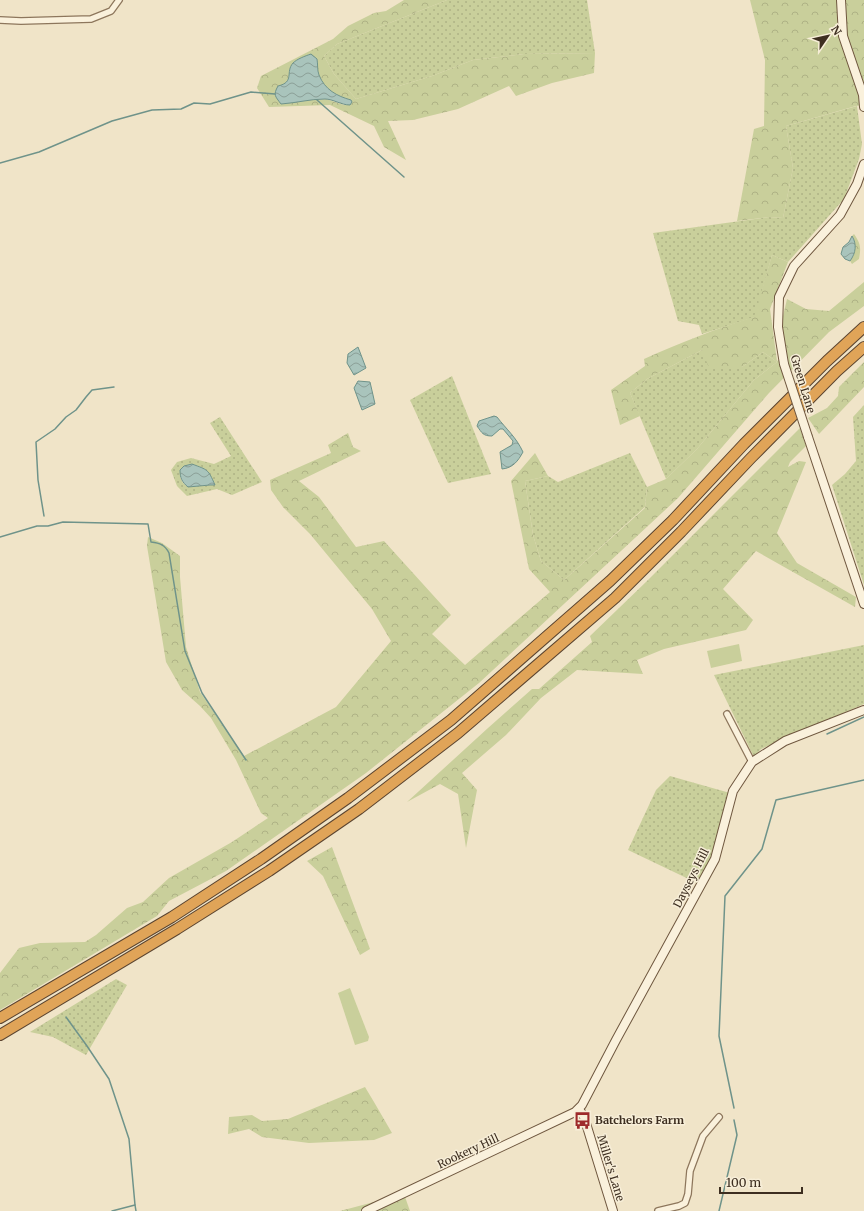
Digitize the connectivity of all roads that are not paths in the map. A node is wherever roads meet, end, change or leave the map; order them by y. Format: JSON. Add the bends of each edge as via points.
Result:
{"nodes":[{"id":1,"x":120,"y":0,"type":"edge"},
{"id":2,"x":841,"y":0,"type":"edge"},
{"id":3,"x":0,"y":20,"type":"edge"},
{"id":4,"x":864,"y":107,"type":"edge"},
{"id":5,"x":864,"y":164,"type":"edge"},
{"id":6,"x":864,"y":327,"type":"edge"},
{"id":7,"x":864,"y":347,"type":"edge"},
{"id":8,"x":864,"y":604,"type":"edge"},
{"id":9,"x":864,"y":710,"type":"edge"},
{"id":10,"x":727,"y":714,"type":"dead end"},
{"id":11,"x":752,"y":762,"type":"junction"},
{"id":12,"x":0,"y":1018,"type":"edge"},
{"id":13,"x":0,"y":1034,"type":"edge"},
{"id":14,"x":579,"y":1109,"type":"junction"},
{"id":15,"x":719,"y":1117,"type":"dead end"},
{"id":16,"x":366,"y":1211,"type":"edge"},
{"id":17,"x":613,"y":1211,"type":"edge"},
{"id":18,"x":658,"y":1211,"type":"edge"}],
"edges":[{"from":1,"to":3,"type":"street","via":[[111,11],[91,19]]},
{"from":2,"to":4,"type":"street","via":[[843,36],[863,95]]},
{"from":5,"to":8,"type":"street","name":"Green Lane","bridge":true,"via":[[857,184],[840,214],[794,266],[779,297],[778,327],[784,364]]},
{"from":6,"to":12,"type":"highway","via":[[821,366],[673,520],[610,581],[451,720],[348,798],[261,859],[172,917]]},
{"from":7,"to":13,"type":"highway","via":[[837,371],[615,598],[458,733],[359,810],[269,871]]},
{"from":9,"to":11,"type":"street","name":"Dayseys Hill","via":[[785,741]]},
{"from":10,"to":11,"type":"street"},
{"from":11,"to":14,"type":"street","name":"Dayseys Hill","via":[[733,791],[715,860]]},
{"from":14,"to":16,"type":"street","name":"Rookery Hill"},
{"from":14,"to":17,"type":"street","name":"Miller's Lane","via":[[584,1117]]},
{"from":15,"to":18,"type":"street","via":[[703,1136],[690,1171],[685,1203]]}]}
